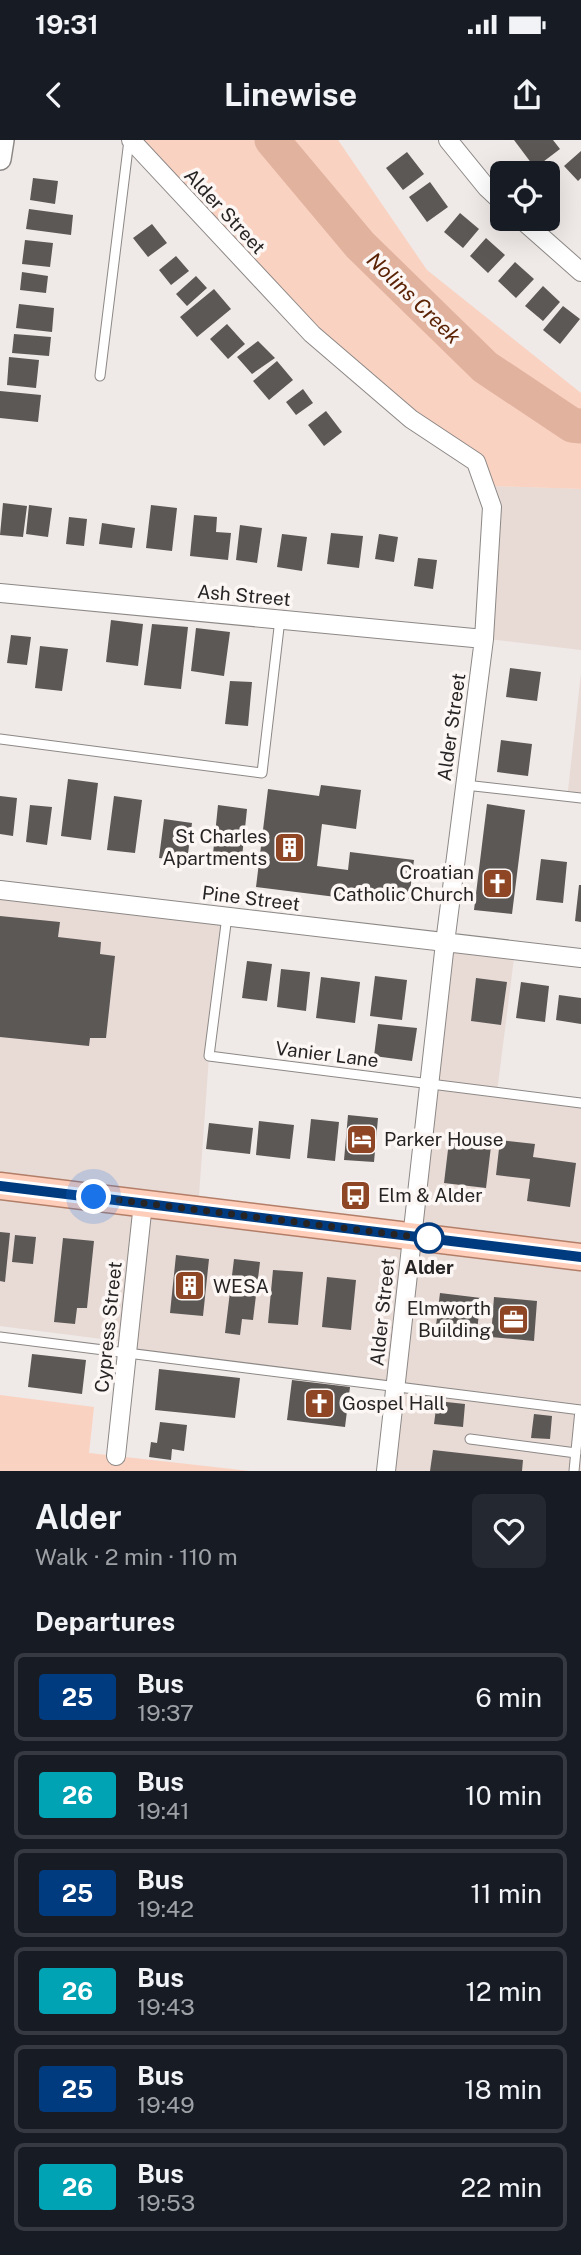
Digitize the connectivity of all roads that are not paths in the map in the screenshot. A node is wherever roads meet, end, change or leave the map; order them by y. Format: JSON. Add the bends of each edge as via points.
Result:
{"nodes":[{"id":1,"x":3,"y":140,"type":"edge"},
{"id":2,"x":130,"y":140,"type":"edge"},
{"id":3,"x":448,"y":140,"type":"edge"},
{"id":4,"x":0,"y":159,"type":"edge"},
{"id":5,"x":490,"y":191,"type":"edge"},
{"id":6,"x":535,"y":231,"type":"edge"},
{"id":7,"x":581,"y":272,"type":"edge"},
{"id":8,"x":100,"y":376,"type":"dead end"},
{"id":9,"x":0,"y":593,"type":"edge"},
{"id":10,"x":280,"y":619,"type":"junction"},
{"id":11,"x":484,"y":639,"type":"junction"},
{"id":12,"x":0,"y":739,"type":"edge"},
{"id":13,"x":465,"y":785,"type":"junction"},
{"id":14,"x":581,"y":798,"type":"edge"},
{"id":15,"x":0,"y":890,"type":"edge"},
{"id":16,"x":227,"y":916,"type":"junction"},
{"id":17,"x":445,"y":943,"type":"junction"},
{"id":18,"x":581,"y":958,"type":"edge"},
{"id":19,"x":431,"y":1084,"type":"junction"},
{"id":20,"x":581,"y":1102,"type":"edge"},
{"id":21,"x":0,"y":1186,"type":"edge"},
{"id":22,"x":143,"y":1203,"type":"junction"},
{"id":23,"x":412,"y":1236,"type":"junction"},
{"id":24,"x":581,"y":1257,"type":"edge"},
{"id":25,"x":0,"y":1337,"type":"edge"},
{"id":26,"x":127,"y":1353,"type":"junction"},
{"id":27,"x":395,"y":1385,"type":"junction"},
{"id":28,"x":580,"y":1410,"type":"edge"},
{"id":29,"x":470,"y":1439,"type":"dead end"},
{"id":30,"x":576,"y":1453,"type":"junction"},
{"id":31,"x":116,"y":1456,"type":"dead end"},
{"id":32,"x":386,"y":1471,"type":"edge"},
{"id":33,"x":574,"y":1471,"type":"edge"}],
"edges":[{"from":1,"to":4,"type":"street"},
{"from":2,"to":8,"type":"lane"},
{"from":2,"to":11,"type":"street","name":"Alder Street","via":[[312,334],[411,419],[476,462],[492,508]]},
{"from":3,"to":5,"type":"street"},
{"from":6,"to":7,"type":"street"},
{"from":9,"to":10,"type":"street","name":"Ash Street"},
{"from":10,"to":11,"type":"street","name":"Ash Street"},
{"from":10,"to":12,"type":"lane","via":[[262,773]]},
{"from":11,"to":13,"type":"street","name":"Alder Street"},
{"from":13,"to":14,"type":"lane"},
{"from":13,"to":17,"type":"street","name":"Alder Street"},
{"from":15,"to":16,"type":"street","name":"Pine Street"},
{"from":16,"to":17,"type":"street","name":"Pine Street"},
{"from":16,"to":19,"type":"lane","name":"Vanier Lane","via":[[209,1056]]},
{"from":17,"to":18,"type":"street","name":"Pine Street"},
{"from":17,"to":19,"type":"street","name":"Alder Street"},
{"from":19,"to":20,"type":"lane","name":"Vanier Lane"},
{"from":19,"to":23,"type":"street","name":"Alder Street"},
{"from":21,"to":22,"type":"main road"},
{"from":22,"to":23,"type":"main road"},
{"from":22,"to":26,"type":"street","name":"Cypress Street"},
{"from":23,"to":24,"type":"main road"},
{"from":23,"to":27,"type":"street","name":"Alder Street"},
{"from":25,"to":26,"type":"lane"},
{"from":26,"to":27,"type":"lane"},
{"from":26,"to":31,"type":"street","name":"Cypress Street"},
{"from":27,"to":28,"type":"lane"},
{"from":27,"to":32,"type":"street","name":"Alder Street"},
{"from":28,"to":30,"type":"lane"},
{"from":29,"to":30,"type":"lane"},
{"from":30,"to":33,"type":"lane"}]}
